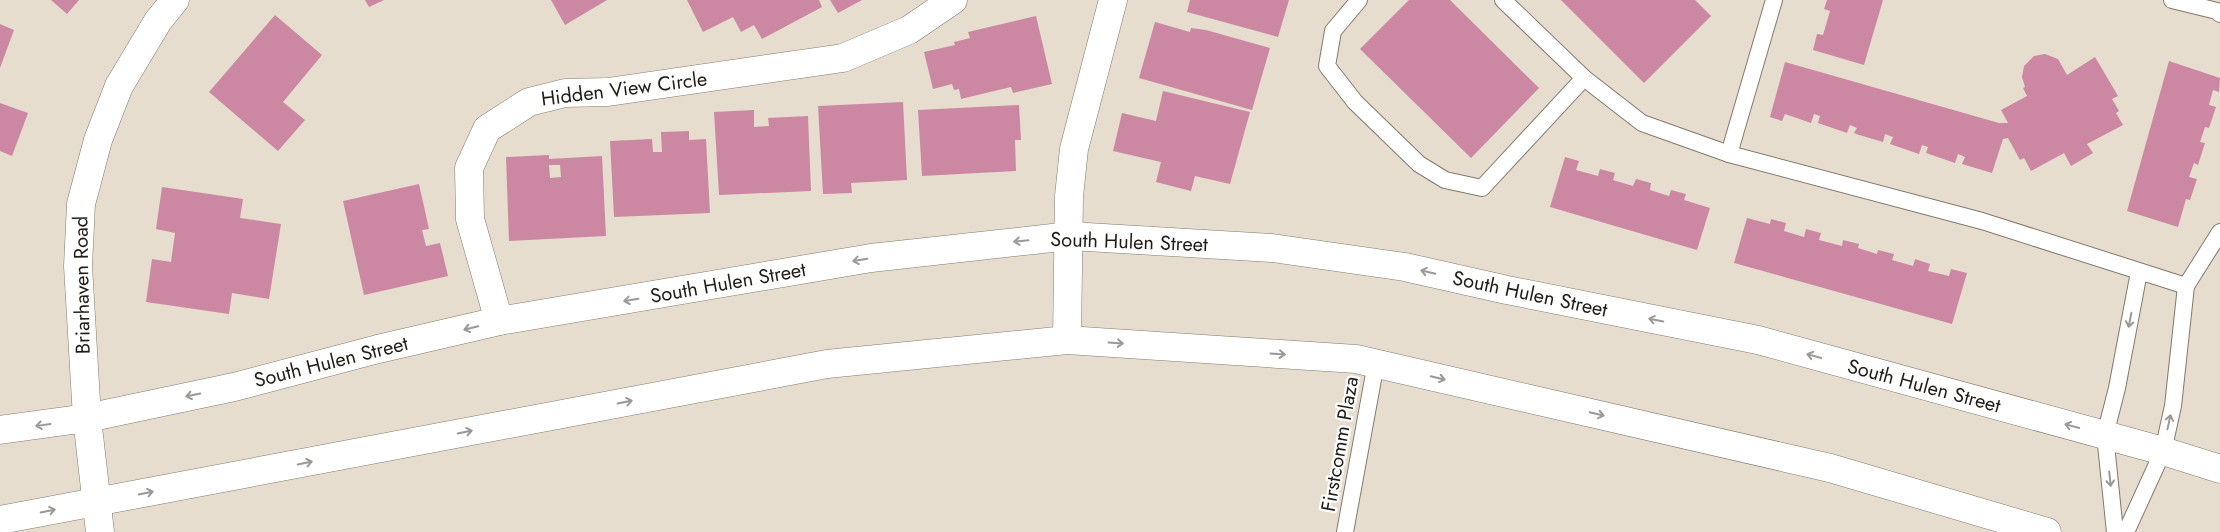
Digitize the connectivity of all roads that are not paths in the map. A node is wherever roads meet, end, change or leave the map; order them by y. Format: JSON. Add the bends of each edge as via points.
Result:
{"nodes":[{"id":1,"x":175,"y":0,"type":"edge"},
{"id":2,"x":953,"y":0,"type":"edge"},
{"id":3,"x":1113,"y":0,"type":"edge"},
{"id":4,"x":1359,"y":0,"type":"edge"},
{"id":5,"x":1503,"y":0,"type":"edge"},
{"id":6,"x":2172,"y":0,"type":"edge"},
{"id":7,"x":1772,"y":1,"type":"edge"},
{"id":8,"x":2220,"y":14,"type":"edge"},
{"id":9,"x":1584,"y":78,"type":"junction"},
{"id":10,"x":1729,"y":154,"type":"junction"},
{"id":11,"x":2220,"y":232,"type":"edge"},
{"id":12,"x":1070,"y":236,"type":"junction"},
{"id":13,"x":2139,"y":272,"type":"junction"},
{"id":14,"x":2186,"y":286,"type":"junction"},
{"id":15,"x":499,"y":321,"type":"junction"},
{"id":16,"x":1067,"y":340,"type":"junction"},
{"id":17,"x":1376,"y":363,"type":"junction"},
{"id":18,"x":87,"y":418,"type":"junction"},
{"id":19,"x":0,"y":430,"type":"edge"},
{"id":20,"x":2105,"y":435,"type":"junction"},
{"id":21,"x":2163,"y":451,"type":"junction"},
{"id":22,"x":2220,"y":469,"type":"edge"},
{"id":23,"x":98,"y":502,"type":"junction"},
{"id":24,"x":0,"y":520,"type":"edge"},
{"id":25,"x":100,"y":532,"type":"edge"},
{"id":26,"x":1345,"y":532,"type":"edge"},
{"id":27,"x":2047,"y":532,"type":"edge"},
{"id":28,"x":2115,"y":532,"type":"edge"},
{"id":29,"x":2126,"y":532,"type":"edge"}],
"edges":[{"from":1,"to":18,"type":"main road","name":"Briarhaven Road","via":[[158,21],[119,86],[98,140],[81,204],[78,266]]},
{"from":2,"to":15,"type":"main road","name":"Hidden View Circle","via":[[908,30],[843,58],[608,92],[565,93],[529,102],[487,129],[469,168],[470,219]]},
{"from":3,"to":12,"type":"main road","via":[[1074,149],[1069,196]]},
{"from":4,"to":9,"type":"lane","via":[[1333,30],[1328,66],[1355,102],[1419,164],[1445,180],[1482,188]]},
{"from":5,"to":9,"type":"lane"},
{"from":6,"to":8,"type":"lane"},
{"from":7,"to":10,"type":"lane"},
{"from":9,"to":10,"type":"lane","via":[[1642,124]]},
{"from":10,"to":13,"type":"lane","via":[[1982,222]]},
{"from":11,"to":14,"type":"lane"},
{"from":12,"to":15,"type":"main road","name":"South Hulen Street","one_way":true,"via":[[871,258]]},
{"from":12,"to":16,"type":"main road"},
{"from":20,"to":12,"type":"main road","name":"South Hulen Street","one_way":true,"via":[[1758,340],[1405,267],[1272,248]]},
{"from":13,"to":14,"type":"lane"},
{"from":13,"to":20,"type":"lane","one_way":true},
{"from":21,"to":14,"type":"lane","one_way":true,"via":[[2173,406]]},
{"from":15,"to":18,"type":"main road","name":"South Hulen Street","one_way":true,"via":[[234,386]]},
{"from":16,"to":17,"type":"main road","one_way":true,"via":[[1356,359]]},
{"from":23,"to":16,"type":"main road","one_way":true,"via":[[827,364]]},
{"from":17,"to":26,"type":"lane","name":"Firstcomm Plaza"},
{"from":17,"to":27,"type":"main road","one_way":true,"via":[[1830,468]]},
{"from":18,"to":19,"type":"main road","name":"South Hulen Street","one_way":true},
{"from":18,"to":23,"type":"main road","name":"Briarhaven Road"},
{"from":20,"to":21,"type":"main road","name":"South Hulen Street"},
{"from":20,"to":28,"type":"lane","one_way":true},
{"from":21,"to":22,"type":"main road","name":"South Hulen Street"},
{"from":21,"to":29,"type":"lane"},
{"from":24,"to":23,"type":"main road","one_way":true},
{"from":23,"to":25,"type":"main road","name":"Briarhaven Road"}]}
